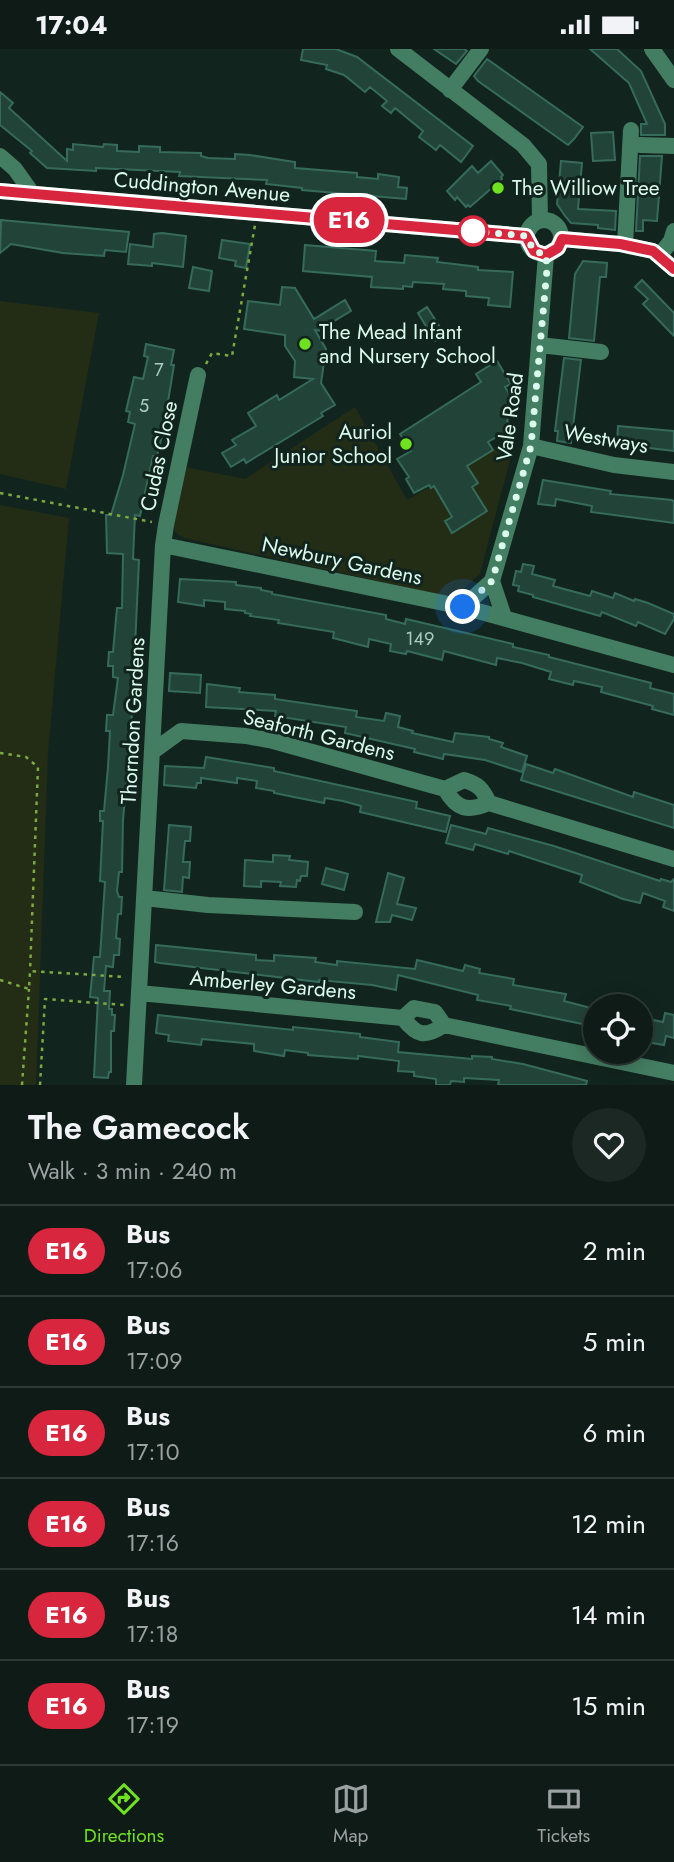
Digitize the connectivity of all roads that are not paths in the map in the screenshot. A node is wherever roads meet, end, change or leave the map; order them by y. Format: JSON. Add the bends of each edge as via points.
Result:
{"nodes":[{"id":1,"x":398,"y":49,"type":"edge"},
{"id":2,"x":481,"y":49,"type":"edge"},
{"id":3,"x":652,"y":49,"type":"edge"},
{"id":4,"x":674,"y":80,"type":"edge"},
{"id":5,"x":450,"y":90,"type":"junction"},
{"id":6,"x":631,"y":130,"type":"dead end"},
{"id":7,"x":640,"y":145,"type":"dead end"},
{"id":8,"x":674,"y":146,"type":"edge"},
{"id":9,"x":0,"y":156,"type":"edge"},
{"id":10,"x":0,"y":191,"type":"edge"},
{"id":11,"x":32,"y":193,"type":"junction"},
{"id":12,"x":540,"y":220,"type":"junction"},
{"id":13,"x":674,"y":231,"type":"edge"},
{"id":14,"x":526,"y":236,"type":"junction"},
{"id":15,"x":562,"y":239,"type":"junction"},
{"id":16,"x":625,"y":245,"type":"junction"},
{"id":17,"x":546,"y":255,"type":"junction"},
{"id":18,"x":660,"y":255,"type":"junction"},
{"id":19,"x":674,"y":269,"type":"edge"},
{"id":20,"x":540,"y":345,"type":"junction"},
{"id":21,"x":601,"y":352,"type":"dead end"},
{"id":22,"x":198,"y":375,"type":"road end"},
{"id":23,"x":531,"y":446,"type":"junction"},
{"id":24,"x":674,"y":472,"type":"edge"},
{"id":25,"x":163,"y":545,"type":"junction"},
{"id":26,"x":492,"y":581,"type":"junction"},
{"id":27,"x":463,"y":607,"type":"junction"},
{"id":28,"x":504,"y":617,"type":"junction"},
{"id":29,"x":674,"y":664,"type":"edge"},
{"id":30,"x":155,"y":708,"type":"junction"},
{"id":31,"x":181,"y":731,"type":"junction"},
{"id":32,"x":152,"y":752,"type":"junction"},
{"id":33,"x":445,"y":789,"type":"junction"},
{"id":34,"x":489,"y":803,"type":"junction"},
{"id":35,"x":674,"y":859,"type":"edge"},
{"id":36,"x":144,"y":898,"type":"junction"},
{"id":37,"x":355,"y":912,"type":"dead end"},
{"id":38,"x":139,"y":992,"type":"junction"},
{"id":39,"x":403,"y":1019,"type":"junction"},
{"id":40,"x":444,"y":1025,"type":"junction"},
{"id":41,"x":673,"y":1075,"type":"edge"},
{"id":42,"x":134,"y":1085,"type":"edge"}],
"edges":[{"from":1,"to":5,"type":"street"},
{"from":2,"to":5,"type":"street"},
{"from":3,"to":4,"type":"street"},
{"from":5,"to":12,"type":"street","via":[[523,145],[539,164]]},
{"from":6,"to":16,"type":"street"},
{"from":7,"to":8,"type":"street"},
{"from":9,"to":11,"type":"street"},
{"from":10,"to":11,"type":"street","name":"Cuddington Avenue"},
{"from":11,"to":14,"type":"street","name":"Cuddington Avenue"},
{"from":12,"to":14,"type":"street"},
{"from":12,"to":15,"type":"street","via":[[556,225]]},
{"from":13,"to":18,"type":"street"},
{"from":14,"to":17,"type":"street","via":[[534,251]]},
{"from":15,"to":16,"type":"street"},
{"from":15,"to":17,"type":"street","via":[[558,248]]},
{"from":16,"to":18,"type":"street"},
{"from":17,"to":20,"type":"street","name":"Vale Road"},
{"from":18,"to":19,"type":"street"},
{"from":20,"to":21,"type":"street"},
{"from":20,"to":23,"type":"street","name":"Vale Road"},
{"from":22,"to":25,"type":"street","name":"Cudas Close"},
{"from":23,"to":24,"type":"street","name":"Westways","via":[[614,465]]},
{"from":23,"to":26,"type":"street","name":"Vale Road"},
{"from":25,"to":27,"type":"street","name":"Newbury Gardens"},
{"from":25,"to":30,"type":"street","name":"Thorndon Gardens"},
{"from":26,"to":27,"type":"street"},
{"from":26,"to":28,"type":"street"},
{"from":27,"to":28,"type":"street","name":"Newbury Gardens"},
{"from":28,"to":29,"type":"street","name":"Newbury Gardens"},
{"from":30,"to":31,"type":"street"},
{"from":30,"to":32,"type":"street","name":"Thorndon Gardens"},
{"from":31,"to":32,"type":"street"},
{"from":31,"to":33,"type":"street","name":"Seaforth Gardens","via":[[273,741]]},
{"from":32,"to":36,"type":"street","name":"Thorndon Gardens"},
{"from":33,"to":34,"type":"street","name":"Seaforth Gardens","via":[[454,803],[464,808]]},
{"from":33,"to":34,"type":"street","name":"Seaforth Gardens","via":[[464,780],[479,786]]},
{"from":34,"to":35,"type":"street","name":"Seaforth Gardens"},
{"from":36,"to":37,"type":"street"},
{"from":36,"to":38,"type":"street","name":"Thorndon Gardens"},
{"from":38,"to":39,"type":"street","name":"Amberley Gardens"},
{"from":38,"to":42,"type":"street","name":"Thorndon Gardens"},
{"from":39,"to":40,"type":"street","name":"Amberley Gardens","via":[[422,1034]]},
{"from":39,"to":40,"type":"street","name":"Amberley Gardens","via":[[414,1008],[424,1009],[436,1011]]},
{"from":40,"to":41,"type":"street","name":"Amberley Gardens"}]}
